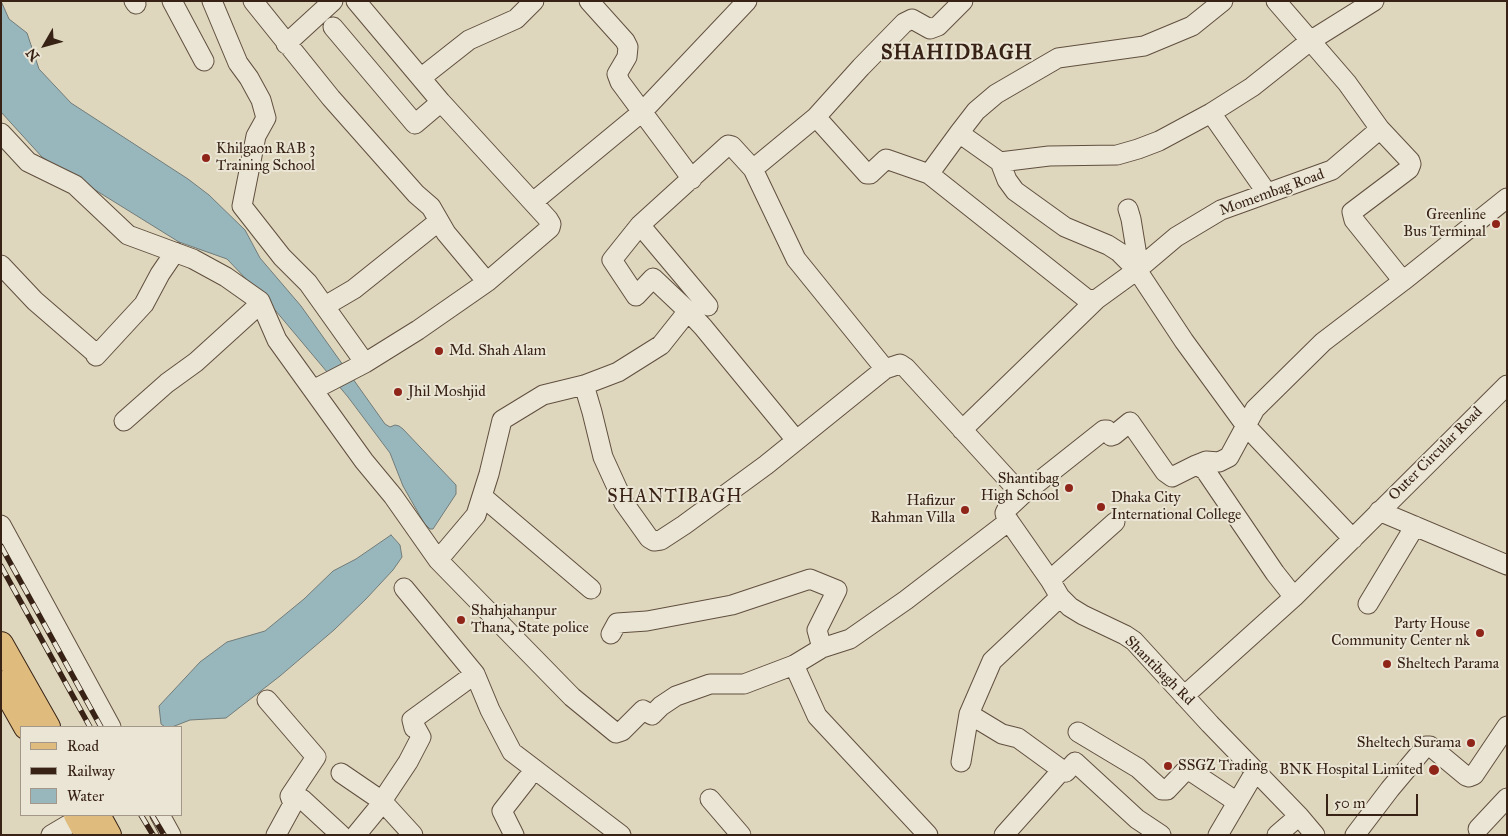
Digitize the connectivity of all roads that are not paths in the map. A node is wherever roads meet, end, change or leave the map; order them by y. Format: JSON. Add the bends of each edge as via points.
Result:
{"nodes":[{"id":1,"x":172,"y":1,"type":"edge"},
{"id":2,"x":212,"y":1,"type":"edge"},
{"id":3,"x":253,"y":1,"type":"edge"},
{"id":4,"x":333,"y":1,"type":"edge"},
{"id":5,"x":356,"y":1,"type":"edge"},
{"id":6,"x":534,"y":1,"type":"edge"},
{"id":7,"x":589,"y":1,"type":"edge"},
{"id":8,"x":747,"y":1,"type":"edge"},
{"id":9,"x":963,"y":1,"type":"edge"},
{"id":10,"x":1223,"y":1,"type":"edge"},
{"id":11,"x":1276,"y":1,"type":"edge"},
{"id":12,"x":1374,"y":1,"type":"edge"},
{"id":13,"x":333,"y":27,"type":"dead end"},
{"id":14,"x":1310,"y":41,"type":"junction"},
{"id":15,"x":286,"y":44,"type":"junction"},
{"id":16,"x":204,"y":61,"type":"dead end"},
{"id":17,"x":422,"y":77,"type":"junction"},
{"id":18,"x":442,"y":102,"type":"junction"},
{"id":19,"x":642,"y":112,"type":"junction"},
{"id":20,"x":1211,"y":113,"type":"junction"},
{"id":21,"x":816,"y":117,"type":"junction"},
{"id":22,"x":1380,"y":129,"type":"junction"},
{"id":23,"x":1,"y":132,"type":"edge"},
{"id":24,"x":959,"y":133,"type":"junction"},
{"id":25,"x":8,"y":153,"type":"edge"},
{"id":26,"x":1000,"y":162,"type":"junction"},
{"id":27,"x":753,"y":169,"type":"junction"},
{"id":28,"x":929,"y":174,"type":"junction"},
{"id":29,"x":692,"y":179,"type":"junction"},
{"id":30,"x":1267,"y":193,"type":"junction"},
{"id":31,"x":1507,"y":198,"type":"edge"},
{"id":32,"x":533,"y":202,"type":"junction"},
{"id":33,"x":1128,"y":209,"type":"dead end"},
{"id":34,"x":439,"y":221,"type":"junction"},
{"id":35,"x":640,"y":225,"type":"junction"},
{"id":36,"x":175,"y":252,"type":"junction"},
{"id":37,"x":1,"y":265,"type":"edge"},
{"id":38,"x":1138,"y":269,"type":"junction"},
{"id":39,"x":1403,"y":281,"type":"junction"},
{"id":40,"x":487,"y":282,"type":"junction"},
{"id":41,"x":1097,"y":299,"type":"junction"},
{"id":42,"x":261,"y":303,"type":"junction"},
{"id":43,"x":325,"y":306,"type":"junction"},
{"id":44,"x":708,"y":306,"type":"dead end"},
{"id":45,"x":688,"y":311,"type":"junction"},
{"id":46,"x":365,"y":364,"type":"junction"},
{"id":47,"x":885,"y":369,"type":"junction"},
{"id":48,"x":584,"y":385,"type":"junction"},
{"id":49,"x":1507,"y":385,"type":"edge"},
{"id":50,"x":313,"y":390,"type":"junction"},
{"id":51,"x":124,"y":421,"type":"dead end"},
{"id":52,"x":1246,"y":426,"type":"junction"},
{"id":53,"x":962,"y":430,"type":"junction"},
{"id":54,"x":796,"y":440,"type":"junction"},
{"id":55,"x":1196,"y":465,"type":"junction"},
{"id":56,"x":1022,"y":495,"type":"junction"},
{"id":57,"x":483,"y":496,"type":"junction"},
{"id":58,"x":1379,"y":511,"type":"junction"},
{"id":59,"x":1007,"y":517,"type":"junction"},
{"id":60,"x":1115,"y":522,"type":"dead end"},
{"id":61,"x":1,"y":525,"type":"edge"},
{"id":62,"x":1415,"y":526,"type":"junction"},
{"id":63,"x":1353,"y":539,"type":"junction"},
{"id":64,"x":438,"y":560,"type":"junction"},
{"id":65,"x":1507,"y":565,"type":"edge"},
{"id":66,"x":1050,"y":580,"type":"junction"},
{"id":67,"x":404,"y":588,"type":"dead end"},
{"id":68,"x":591,"y":589,"type":"dead end"},
{"id":69,"x":1294,"y":597,"type":"junction"},
{"id":70,"x":1060,"y":598,"type":"junction"},
{"id":71,"x":1368,"y":604,"type":"dead end"},
{"id":72,"x":611,"y":634,"type":"dead end"},
{"id":73,"x":1,"y":644,"type":"edge"},
{"id":74,"x":822,"y":648,"type":"junction"},
{"id":75,"x":794,"y":665,"type":"junction"},
{"id":76,"x":475,"y":674,"type":"junction"},
{"id":77,"x":1,"y":683,"type":"edge"},
{"id":78,"x":1184,"y":696,"type":"junction"},
{"id":79,"x":267,"y":700,"type":"dead end"},
{"id":80,"x":969,"y":714,"type":"junction"},
{"id":81,"x":25,"y":726,"type":"edge"},
{"id":82,"x":47,"y":726,"type":"edge"},
{"id":83,"x":110,"y":726,"type":"edge"},
{"id":84,"x":1507,"y":726,"type":"edge"},
{"id":85,"x":1078,"y":732,"type":"dead end"},
{"id":86,"x":961,"y":762,"type":"dead end"},
{"id":87,"x":1062,"y":770,"type":"junction"},
{"id":88,"x":1255,"y":772,"type":"junction"},
{"id":89,"x":341,"y":773,"type":"dead end"},
{"id":90,"x":527,"y":779,"type":"dead end"},
{"id":91,"x":1507,"y":798,"type":"edge"},
{"id":92,"x":710,"y":800,"type":"dead end"},
{"id":93,"x":382,"y":802,"type":"junction"},
{"id":94,"x":1237,"y":802,"type":"junction"},
{"id":95,"x":293,"y":804,"type":"junction"},
{"id":96,"x":161,"y":816,"type":"edge"},
{"id":97,"x":1299,"y":816,"type":"junction"},
{"id":98,"x":85,"y":821,"type":"edge"},
{"id":99,"x":1478,"y":829,"type":"dead end"},
{"id":100,"x":514,"y":834,"type":"edge"},
{"id":101,"x":51,"y":835,"type":"edge"},
{"id":102,"x":109,"y":835,"type":"edge"},
{"id":103,"x":171,"y":835,"type":"edge"},
{"id":104,"x":276,"y":835,"type":"edge"},
{"id":105,"x":341,"y":835,"type":"edge"},
{"id":106,"x":356,"y":835,"type":"edge"},
{"id":107,"x":413,"y":835,"type":"edge"},
{"id":108,"x":620,"y":835,"type":"edge"},
{"id":109,"x":741,"y":835,"type":"edge"},
{"id":110,"x":928,"y":835,"type":"edge"},
{"id":111,"x":1004,"y":835,"type":"edge"},
{"id":112,"x":1161,"y":835,"type":"edge"},
{"id":113,"x":1218,"y":835,"type":"edge"},
{"id":114,"x":1277,"y":835,"type":"edge"},
{"id":115,"x":1314,"y":835,"type":"edge"},
{"id":116,"x":1355,"y":835,"type":"edge"}],
"edges":[{"from":1,"to":16,"type":"street"},
{"from":2,"to":43,"type":"street","via":[[238,63],[261,100],[266,118],[256,136],[242,206]]},
{"from":3,"to":15,"type":"street"},
{"from":4,"to":15,"type":"street"},
{"from":5,"to":17,"type":"street"},
{"from":6,"to":17,"type":"street","via":[[516,19],[469,40]]},
{"from":7,"to":19,"type":"street","via":[[628,47],[617,74]]},
{"from":8,"to":19,"type":"street"},
{"from":9,"to":21,"type":"street","via":[[938,26],[930,29],[912,19],[904,23]]},
{"from":10,"to":24,"type":"street","via":[[1192,26],[1144,46],[1058,58],[996,94],[976,111]]},
{"from":11,"to":14,"type":"street"},
{"from":12,"to":14,"type":"street"},
{"from":13,"to":18,"type":"street","via":[[415,124]]},
{"from":14,"to":20,"type":"street","via":[[1252,87]]},
{"from":14,"to":22,"type":"street","via":[[1348,83]]},
{"from":15,"to":34,"type":"street","via":[[416,194],[431,207]]},
{"from":17,"to":18,"type":"street"},
{"from":18,"to":32,"type":"street"},
{"from":19,"to":29,"type":"street"},
{"from":19,"to":32,"type":"street"},
{"from":20,"to":26,"type":"street","via":[[1159,141],[1128,153],[1049,156]]},
{"from":20,"to":30,"type":"street"},
{"from":21,"to":27,"type":"street"},
{"from":21,"to":28,"type":"street","via":[[867,174],[886,159]]},
{"from":22,"to":30,"type":"street","name":"Momembag Road","via":[[1332,170]]},
{"from":22,"to":39,"type":"street","via":[[1410,161],[1409,169],[1352,212],[1352,216]]},
{"from":23,"to":25,"type":"street"},
{"from":24,"to":26,"type":"street"},
{"from":24,"to":28,"type":"street"},
{"from":25,"to":36,"type":"street","via":[[75,185],[128,235]]},
{"from":26,"to":38,"type":"street","via":[[1015,191],[1065,227],[1108,245]]},
{"from":27,"to":29,"type":"street","via":[[728,145]]},
{"from":27,"to":47,"type":"street","via":[[796,259]]},
{"from":28,"to":41,"type":"street","via":[[1088,300]]},
{"from":29,"to":35,"type":"street"},
{"from":30,"to":38,"type":"street","name":"Momembag Road","via":[[1221,210],[1176,237]]},
{"from":31,"to":39,"type":"street"},
{"from":32,"to":40,"type":"street","via":[[548,218],[550,228]]},
{"from":33,"to":38,"type":"street"},
{"from":34,"to":40,"type":"street"},
{"from":34,"to":43,"type":"street","via":[[354,289]]},
{"from":35,"to":44,"type":"street"},
{"from":35,"to":45,"type":"street","via":[[612,260],[636,296],[653,278]]},
{"from":36,"to":37,"type":"street","via":[[144,304],[96,356]]},
{"from":36,"to":42,"type":"street","via":[[226,276]]},
{"from":38,"to":41,"type":"street","name":"Momembag Road"},
{"from":38,"to":52,"type":"street","via":[[1189,349]]},
{"from":39,"to":52,"type":"street","via":[[1323,342],[1255,409]]},
{"from":40,"to":46,"type":"street"},
{"from":41,"to":53,"type":"street","name":"Momembag Road"},
{"from":42,"to":50,"type":"street","via":[[277,340]]},
{"from":42,"to":51,"type":"street"},
{"from":43,"to":46,"type":"street"},
{"from":45,"to":48,"type":"street","via":[[661,344],[618,372]]},
{"from":45,"to":54,"type":"street"},
{"from":46,"to":50,"type":"street"},
{"from":47,"to":53,"type":"street","via":[[900,364],[906,368]]},
{"from":47,"to":54,"type":"street"},
{"from":48,"to":54,"type":"street","via":[[603,457],[624,503],[654,541],[684,525]]},
{"from":48,"to":57,"type":"street","via":[[543,395],[502,420]]},
{"from":49,"to":58,"type":"street","name":"Outer Circular Road"},
{"from":50,"to":64,"type":"street"},
{"from":52,"to":55,"type":"street","via":[[1229,457],[1219,462],[1206,461]]},
{"from":52,"to":63,"type":"street"},
{"from":53,"to":56,"type":"street"},
{"from":55,"to":56,"type":"street","via":[[1172,477],[1165,472],[1130,422],[1114,436],[1104,430]]},
{"from":55,"to":69,"type":"street","via":[[1205,470]]},
{"from":56,"to":59,"type":"street"},
{"from":57,"to":64,"type":"street","via":[[476,515]]},
{"from":57,"to":68,"type":"street"},
{"from":58,"to":62,"type":"street","name":"Outer Circular Road"},
{"from":58,"to":63,"type":"street"},
{"from":59,"to":66,"type":"street","name":"Shantibagh Rd"},
{"from":59,"to":74,"type":"street","via":[[906,600],[850,640]]},
{"from":60,"to":66,"type":"street"},
{"from":61,"to":83,"type":"street"},
{"from":62,"to":65,"type":"street","name":"Outer Circular Road"},
{"from":62,"to":71,"type":"street"},
{"from":63,"to":69,"type":"street"},
{"from":64,"to":75,"type":"street","via":[[572,697],[616,733],[643,710],[652,716],[676,696],[693,689],[710,684],[744,684]]},
{"from":66,"to":70,"type":"street","name":"Shantibagh Rd"},
{"from":67,"to":76,"type":"street"},
{"from":69,"to":78,"type":"street"},
{"from":70,"to":78,"type":"street","name":"Shantibagh Rd","via":[[1083,615],[1134,641]]},
{"from":70,"to":80,"type":"street","via":[[992,662]]},
{"from":72,"to":74,"type":"street","via":[[617,623],[648,621],[732,605],[810,579],[837,590],[817,630]]},
{"from":73,"to":82,"type":"main road"},
{"from":74,"to":75,"type":"street"},
{"from":75,"to":110,"type":"street","via":[[816,716]]},
{"from":76,"to":93,"type":"street","via":[[412,720],[421,737]]},
{"from":76,"to":108,"type":"street","via":[[512,752]]},
{"from":77,"to":81,"type":"main road"},
{"from":78,"to":88,"type":"street","name":"Shantibagh Rd"},
{"from":79,"to":95,"type":"street","via":[[316,757],[290,796]]},
{"from":80,"to":86,"type":"street"},
{"from":80,"to":87,"type":"street","via":[[1002,734],[1018,738]]},
{"from":84,"to":116,"type":"street","via":[[1470,777],[1426,746]]},
{"from":85,"to":94,"type":"street","via":[[1138,768],[1162,790],[1167,790],[1189,770]]},
{"from":87,"to":111,"type":"street"},
{"from":87,"to":112,"type":"street","via":[[1066,772],[1075,762],[1137,819]]},
{"from":88,"to":94,"type":"street"},
{"from":88,"to":97,"type":"street","name":"Shantibagh Rd"},
{"from":89,"to":93,"type":"street"},
{"from":90,"to":100,"type":"street","via":[[502,811]]},
{"from":91,"to":99,"type":"street"},
{"from":92,"to":109,"type":"street"},
{"from":93,"to":106,"type":"street"},
{"from":93,"to":107,"type":"street"},
{"from":94,"to":113,"type":"street"},
{"from":95,"to":104,"type":"street"},
{"from":95,"to":105,"type":"street","via":[[302,799]]},
{"from":96,"to":103,"type":"street"},
{"from":97,"to":114,"type":"street"},
{"from":97,"to":115,"type":"street","name":"Shantibagh Rd"},
{"from":98,"to":101,"type":"street"},
{"from":98,"to":102,"type":"main road"}]}
